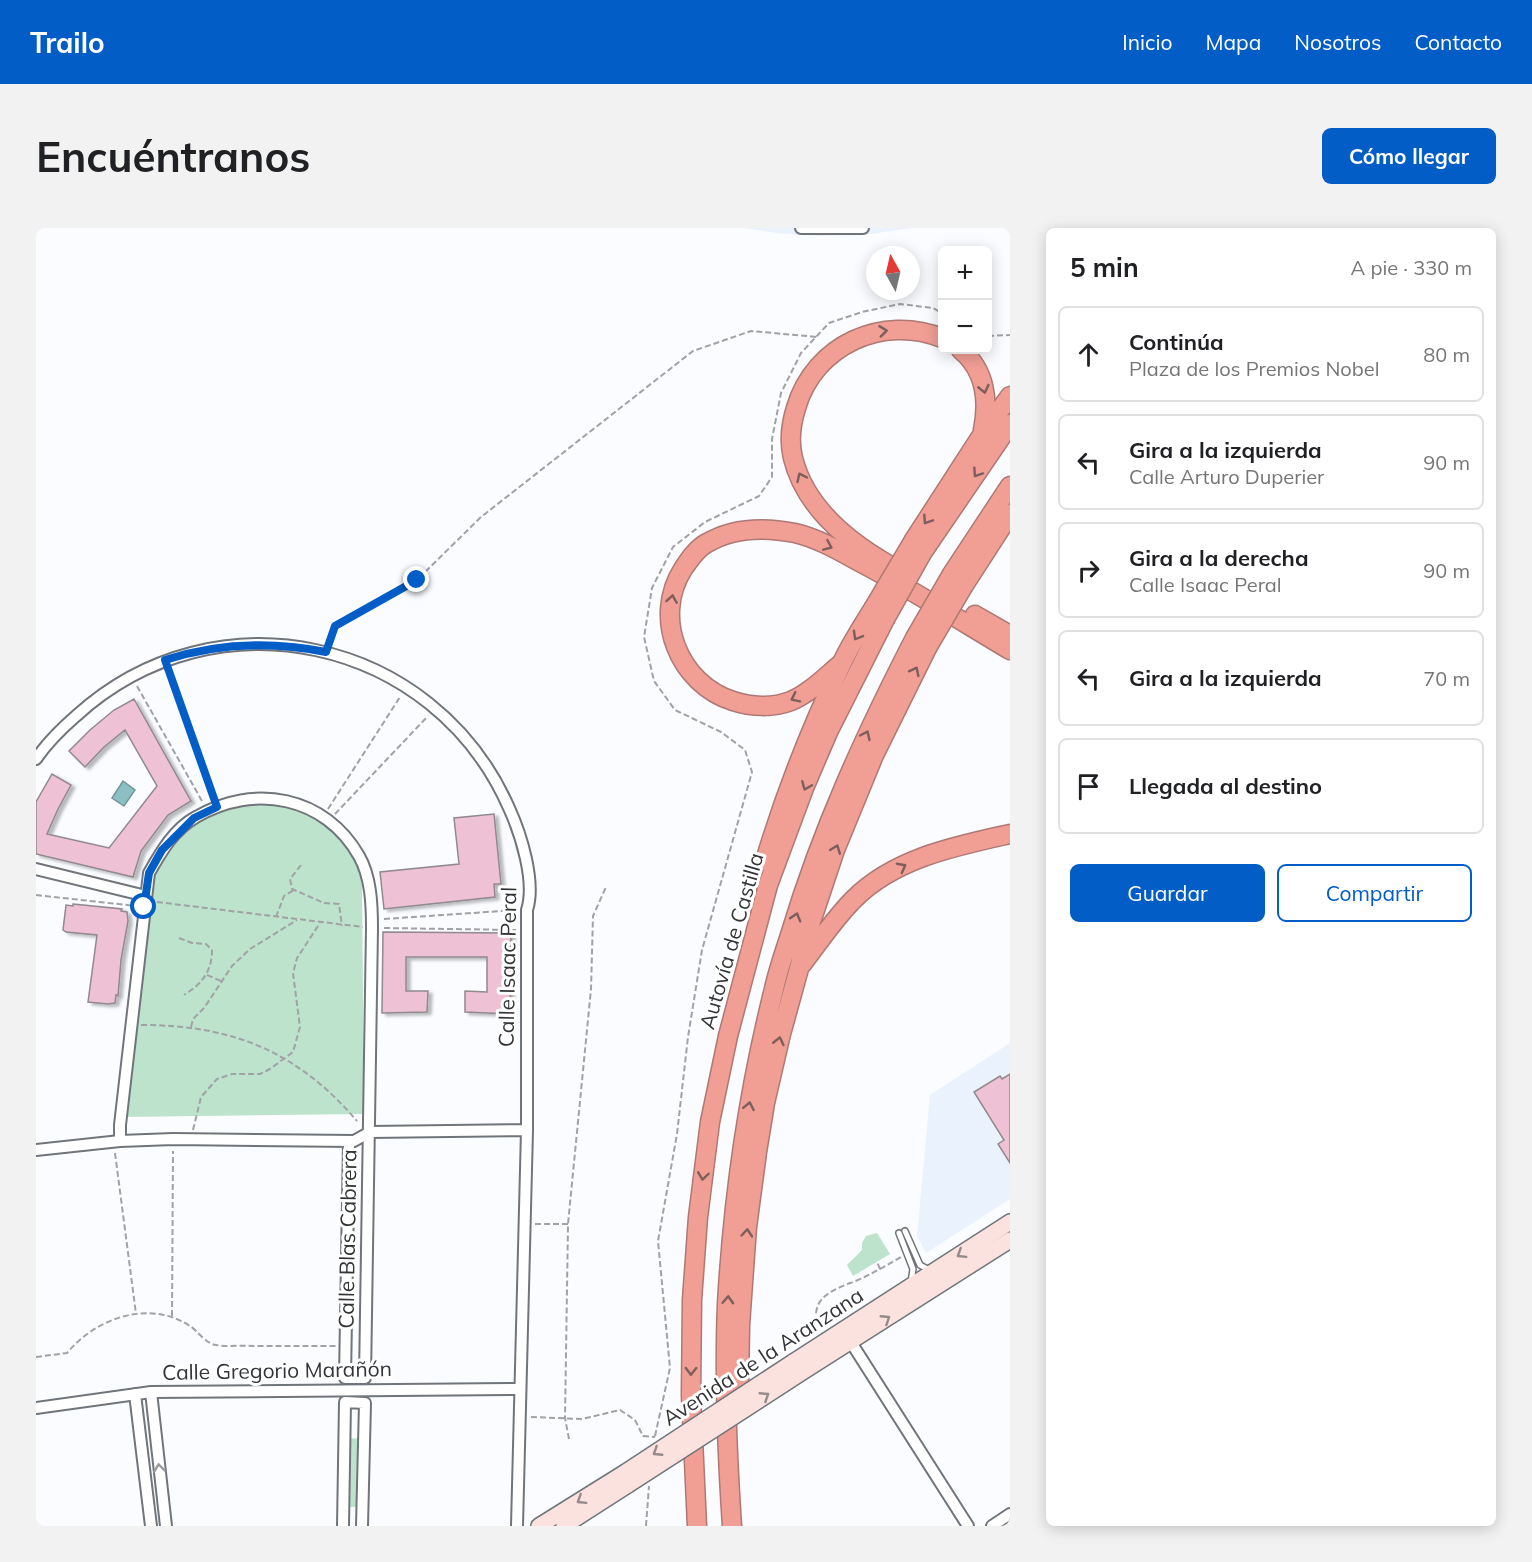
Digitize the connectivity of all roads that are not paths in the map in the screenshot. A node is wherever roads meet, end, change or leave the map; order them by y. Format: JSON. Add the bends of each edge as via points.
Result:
{"nodes":[{"id":1,"x":801,"y":228,"type":"edge"},
{"id":2,"x":863,"y":228,"type":"edge"},
{"id":3,"x":938,"y":336,"type":"edge"},
{"id":4,"x":965,"y":354,"type":"edge"},
{"id":5,"x":1010,"y":396,"type":"edge"},
{"id":6,"x":1010,"y":424,"type":"edge"},
{"id":7,"x":982,"y":435,"type":"junction"},
{"id":8,"x":1010,"y":486,"type":"edge"},
{"id":9,"x":1010,"y":514,"type":"edge"},
{"id":10,"x":918,"y":547,"type":"junction"},
{"id":11,"x":958,"y":579,"type":"junction"},
{"id":12,"x":879,"y":614,"type":"junction"},
{"id":13,"x":1010,"y":635,"type":"edge"},
{"id":14,"x":921,"y":643,"type":"junction"},
{"id":15,"x":1010,"y":650,"type":"edge"},
{"id":16,"x":842,"y":663,"type":"junction"},
{"id":17,"x":36,"y":759,"type":"edge"},
{"id":18,"x":1010,"y":834,"type":"edge"},
{"id":19,"x":36,"y":869,"type":"edge"},
{"id":20,"x":145,"y":901,"type":"junction"},
{"id":21,"x":800,"y":965,"type":"junction"},
{"id":22,"x":728,"y":1036,"type":"junction"},
{"id":23,"x":527,"y":1130,"type":"junction"},
{"id":24,"x":370,"y":1132,"type":"junction"},
{"id":25,"x":117,"y":1141,"type":"junction"},
{"id":26,"x":352,"y":1141,"type":"junction"},
{"id":27,"x":36,"y":1150,"type":"edge"},
{"id":28,"x":1010,"y":1222,"type":"edge"},
{"id":29,"x":1010,"y":1240,"type":"edge"},
{"id":30,"x":932,"y":1271,"type":"junction"},
{"id":31,"x":910,"y":1286,"type":"junction"},
{"id":32,"x":847,"y":1336,"type":"junction"},
{"id":33,"x":797,"y":1368,"type":"junction"},
{"id":34,"x":520,"y":1389,"type":"junction"},
{"id":35,"x":151,"y":1392,"type":"junction"},
{"id":36,"x":135,"y":1394,"type":"junction"},
{"id":37,"x":36,"y":1408,"type":"edge"},
{"id":38,"x":626,"y":1479,"type":"junction"},
{"id":39,"x":1010,"y":1514,"type":"edge"},
{"id":40,"x":151,"y":1526,"type":"edge"},
{"id":41,"x":166,"y":1526,"type":"edge"},
{"id":42,"x":343,"y":1526,"type":"edge"},
{"id":43,"x":362,"y":1526,"type":"edge"},
{"id":44,"x":517,"y":1526,"type":"edge"},
{"id":45,"x":539,"y":1526,"type":"edge"},
{"id":46,"x":564,"y":1526,"type":"edge"},
{"id":47,"x":696,"y":1526,"type":"edge"},
{"id":48,"x":732,"y":1526,"type":"edge"},
{"id":49,"x":739,"y":1526,"type":"edge"},
{"id":50,"x":968,"y":1526,"type":"edge"},
{"id":51,"x":992,"y":1526,"type":"edge"}],
"edges":[{"from":1,"to":2,"type":"street"},
{"from":13,"to":3,"type":"highway","one_way":true,"via":[[845,535],[811,498],[793,457],[791,439],[799,397],[810,377],[838,348],[873,332],[911,329]]},
{"from":4,"to":7,"type":"highway","one_way":true,"via":[[975,364],[983,382],[986,415]]},
{"from":5,"to":7,"type":"highway"},
{"from":6,"to":10,"type":"highway","name":"Autovía de Castilla","one_way":true},
{"from":7,"to":10,"type":"highway","one_way":true},
{"from":8,"to":11,"type":"highway"},
{"from":9,"to":11,"type":"highway"},
{"from":10,"to":12,"type":"highway","name":"Autovía de Castilla","bridge":true},
{"from":11,"to":14,"type":"highway","bridge":true},
{"from":12,"to":16,"type":"highway","one_way":true},
{"from":12,"to":22,"type":"highway","name":"Autovía de Castilla","one_way":true,"via":[[804,788],[768,885]]},
{"from":21,"to":14,"type":"highway","one_way":true,"via":[[839,840]]},
{"from":48,"to":14,"type":"highway","one_way":true,"via":[[727,1305],[746,1120],[759,1055],[774,988],[802,896],[837,801],[859,751]]},
{"from":16,"to":15,"type":"highway","one_way":true,"via":[[808,691],[773,706],[721,698],[703,687],[677,651],[669,616],[676,580],[694,554],[720,536],[763,529],[797,534],[834,548]]},
{"from":16,"to":22,"type":"highway","via":[[781,810],[745,926]]},
{"from":17,"to":23,"type":"street","name":"Calle Isaac Peral","via":[[59,731],[93,701],[132,675],[165,660],[220,646],[294,645],[326,652],[382,673],[435,708],[472,745],[501,789],[527,865],[531,900],[527,910]]},
{"from":21,"to":18,"type":"highway","one_way":true,"via":[[837,917],[878,880],[944,850]]},
{"from":19,"to":20,"type":"street"},
{"from":20,"to":24,"type":"street","via":[[149,873],[162,850],[194,818],[213,809],[240,801],[280,799],[298,803],[326,818],[347,838],[366,872],[372,924]]},
{"from":20,"to":25,"type":"street"},
{"from":49,"to":21,"type":"highway","one_way":true,"via":[[740,1325],[747,1227],[765,1103]]},
{"from":22,"to":47,"type":"highway","name":"Autovía de Castilla","one_way":true,"via":[[710,1122],[692,1300]]},
{"from":23,"to":24,"type":"street"},
{"from":23,"to":34,"type":"street","name":"Calle Isaac Peral"},
{"from":24,"to":26,"type":"street"},
{"from":24,"to":26,"type":"street","name":"Calle Blas Cabrera","via":[[365,1378],[345,1378]]},
{"from":25,"to":26,"type":"street"},
{"from":25,"to":27,"type":"street"},
{"from":28,"to":30,"type":"street","name":"Avenida de la Aranzana","one_way":true},
{"from":32,"to":29,"type":"street","name":"Avenida de la Aranzana","one_way":true},
{"from":30,"to":31,"type":"street","name":"Avenida de la Aranzana"},
{"from":30,"to":31,"type":"lane","via":[[920,1265],[902,1232],[913,1269]]},
{"from":31,"to":32,"type":"street","name":"Avenida de la Aranzana"},
{"from":32,"to":33,"type":"street","name":"Avenida de la Aranzana"},
{"from":32,"to":33,"type":"street","name":"Avenida de la Aranzana","via":[[821,1344]]},
{"from":32,"to":50,"type":"street"},
{"from":33,"to":38,"type":"street","name":"Avenida de la Aranzana","bridge":true},
{"from":34,"to":35,"type":"street","name":"Calle Gregorio Marañón"},
{"from":34,"to":44,"type":"street","name":"Calle Isaac Peral"},
{"from":35,"to":36,"type":"street","name":"Calle Gregorio Marañón"},
{"from":41,"to":35,"type":"street","one_way":true},
{"from":36,"to":37,"type":"street","name":"Calle Gregorio Marañón"},
{"from":36,"to":40,"type":"street"},
{"from":38,"to":45,"type":"street","name":"Avenida de la Aranzana","one_way":true},
{"from":38,"to":46,"type":"street","name":"Avenida de la Aranzana"},
{"from":39,"to":51,"type":"street"},
{"from":42,"to":43,"type":"street","via":[[345,1402],[365,1403]]}]}
